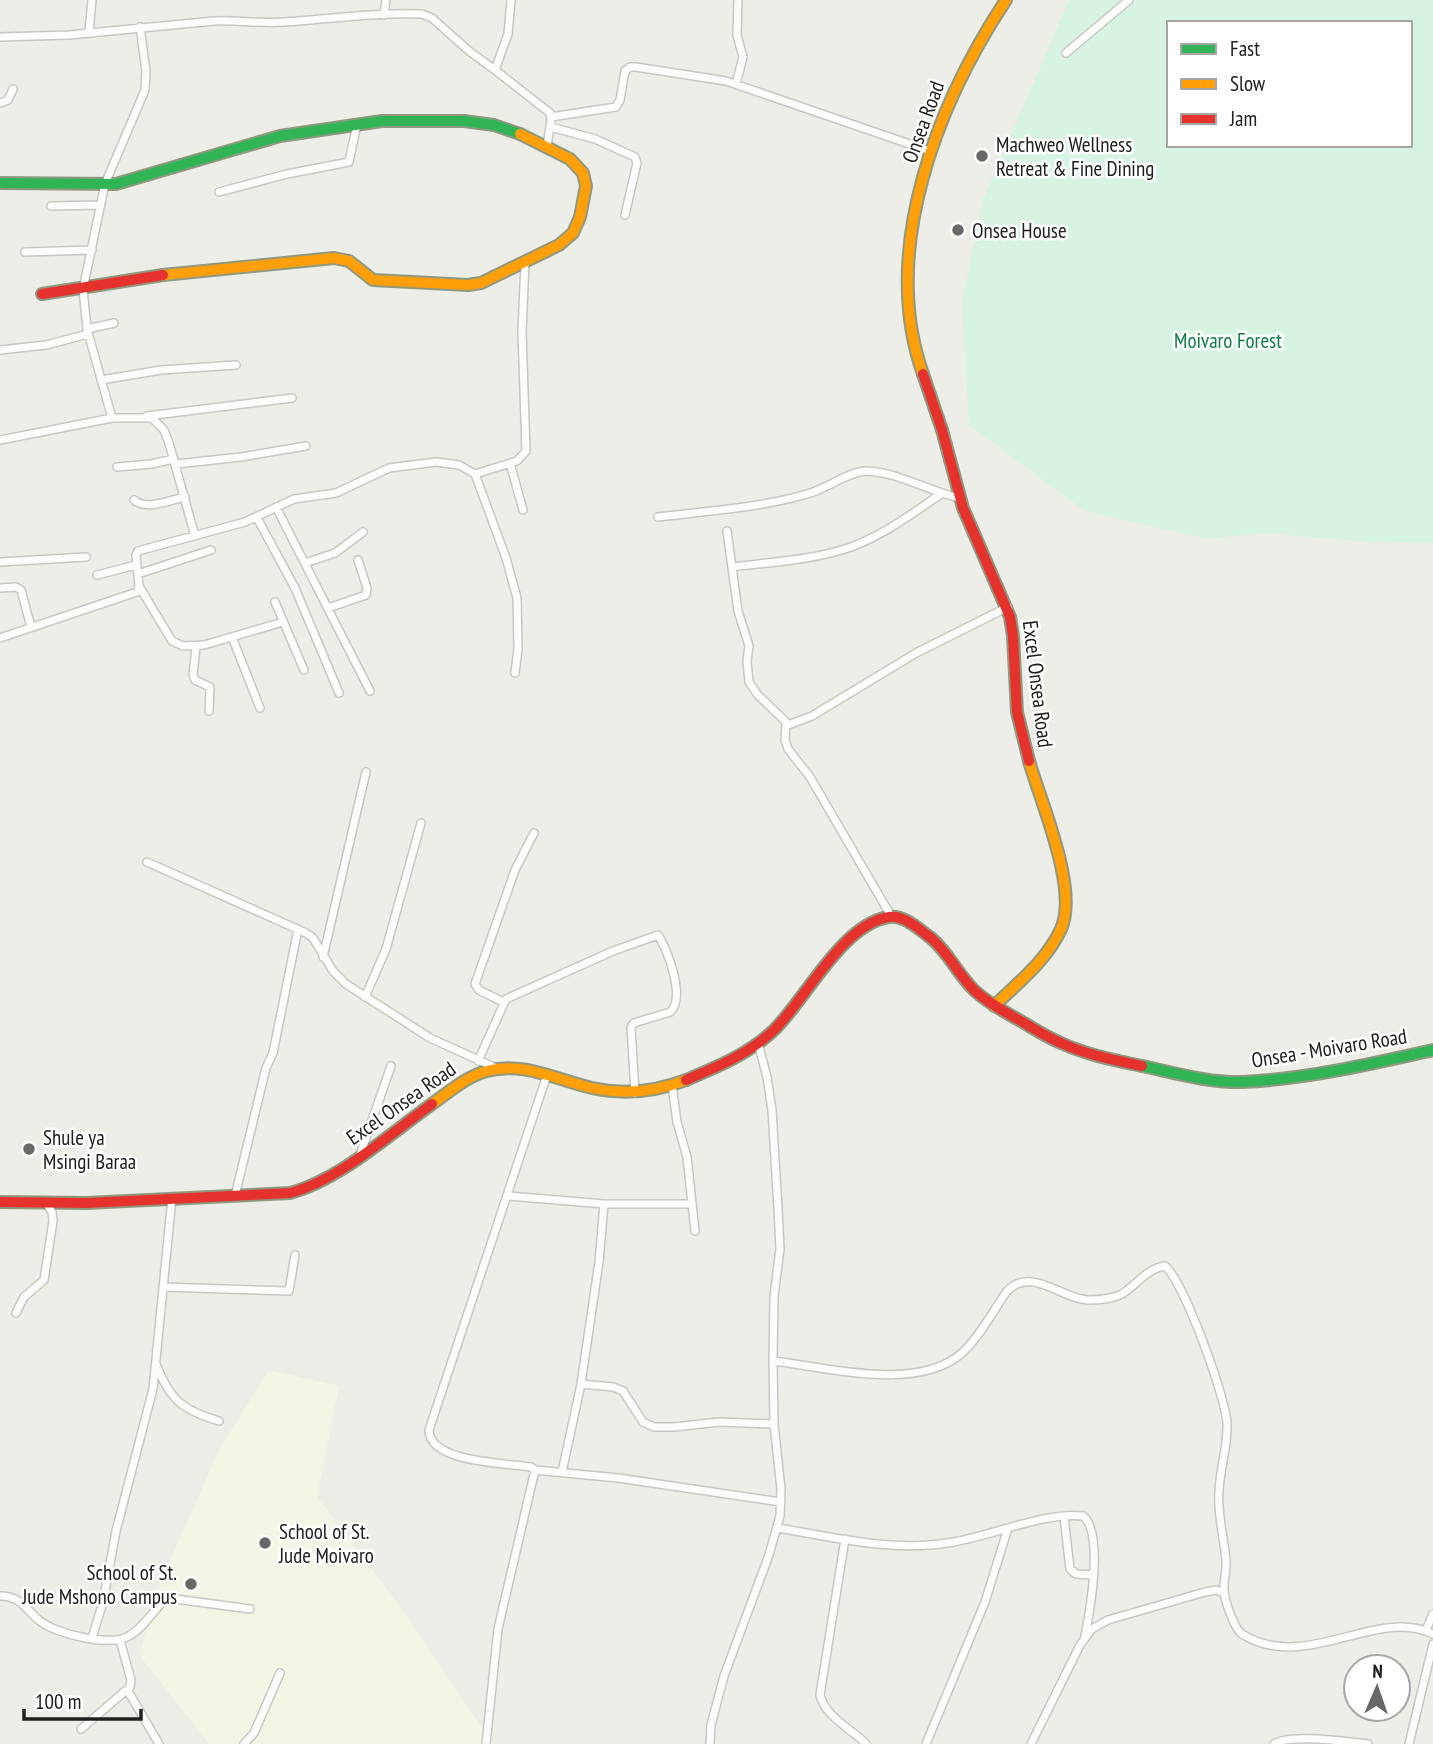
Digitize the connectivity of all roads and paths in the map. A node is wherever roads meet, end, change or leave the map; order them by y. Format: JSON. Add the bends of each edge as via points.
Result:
{"nodes":[{"id":1,"x":92,"y":0,"type":"edge"},
{"id":2,"x":386,"y":0,"type":"edge"},
{"id":3,"x":511,"y":0,"type":"edge"},
{"id":4,"x":738,"y":0,"type":"edge"},
{"id":5,"x":1006,"y":0,"type":"edge"},
{"id":6,"x":1129,"y":0,"type":"edge"},
{"id":7,"x":384,"y":15,"type":"junction"},
{"id":8,"x":140,"y":27,"type":"junction"},
{"id":9,"x":89,"y":32,"type":"junction"},
{"id":10,"x":0,"y":37,"type":"edge"},
{"id":11,"x":1066,"y":53,"type":"dead end"},
{"id":12,"x":495,"y":70,"type":"junction"},
{"id":13,"x":736,"y":84,"type":"junction"},
{"id":14,"x":13,"y":89,"type":"dead end"},
{"id":15,"x":0,"y":103,"type":"edge"},
{"id":16,"x":551,"y":117,"type":"junction"},
{"id":17,"x":357,"y":124,"type":"junction"},
{"id":18,"x":551,"y":127,"type":"junction"},
{"id":19,"x":547,"y":146,"type":"junction"},
{"id":20,"x":930,"y":151,"type":"junction"},
{"id":21,"x":0,"y":183,"type":"edge"},
{"id":22,"x":105,"y":184,"type":"junction"},
{"id":23,"x":219,"y":192,"type":"dead end"},
{"id":24,"x":100,"y":205,"type":"junction"},
{"id":25,"x":51,"y":206,"type":"dead end"},
{"id":26,"x":625,"y":215,"type":"dead end"},
{"id":27,"x":92,"y":250,"type":"junction"},
{"id":28,"x":25,"y":252,"type":"dead end"},
{"id":29,"x":525,"y":262,"type":"junction"},
{"id":30,"x":911,"y":269,"type":"joint"},
{"id":31,"x":83,"y":289,"type":"junction"},
{"id":32,"x":42,"y":294,"type":"dead end"},
{"id":33,"x":114,"y":323,"type":"dead end"},
{"id":34,"x":88,"y":332,"type":"junction"},
{"id":35,"x":0,"y":349,"type":"edge"},
{"id":36,"x":236,"y":365,"type":"dead end"},
{"id":37,"x":101,"y":380,"type":"junction"},
{"id":38,"x":292,"y":398,"type":"dead end"},
{"id":39,"x":146,"y":416,"type":"junction"},
{"id":40,"x":112,"y":418,"type":"junction"},
{"id":41,"x":0,"y":440,"type":"edge"},
{"id":42,"x":306,"y":446,"type":"dead end"},
{"id":43,"x":175,"y":461,"type":"junction"},
{"id":44,"x":510,"y":463,"type":"junction"},
{"id":45,"x":117,"y":467,"type":"dead end"},
{"id":46,"x":475,"y":474,"type":"junction"},
{"id":47,"x":941,"y":494,"type":"junction"},
{"id":48,"x":185,"y":497,"type":"junction"},
{"id":49,"x":959,"y":498,"type":"junction"},
{"id":50,"x":134,"y":500,"type":"dead end"},
{"id":51,"x":276,"y":507,"type":"junction"},
{"id":52,"x":523,"y":510,"type":"dead end"},
{"id":53,"x":658,"y":517,"type":"dead end"},
{"id":54,"x":257,"y":518,"type":"junction"},
{"id":55,"x":727,"y":531,"type":"dead end"},
{"id":56,"x":363,"y":532,"type":"dead end"},
{"id":57,"x":195,"y":536,"type":"junction"},
{"id":58,"x":211,"y":551,"type":"dead end"},
{"id":59,"x":86,"y":557,"type":"dead end"},
{"id":60,"x":358,"y":560,"type":"dead end"},
{"id":61,"x":0,"y":562,"type":"edge"},
{"id":62,"x":305,"y":563,"type":"junction"},
{"id":63,"x":136,"y":565,"type":"junction"},
{"id":64,"x":732,"y":567,"type":"junction"},
{"id":65,"x":138,"y":574,"type":"junction"},
{"id":66,"x":97,"y":575,"type":"dead end"},
{"id":67,"x":139,"y":586,"type":"junction"},
{"id":68,"x":0,"y":588,"type":"edge"},
{"id":69,"x":275,"y":602,"type":"dead end"},
{"id":70,"x":1008,"y":607,"type":"junction"},
{"id":71,"x":328,"y":608,"type":"junction"},
{"id":72,"x":283,"y":622,"type":"junction"},
{"id":73,"x":31,"y":627,"type":"junction"},
{"id":74,"x":232,"y":637,"type":"junction"},
{"id":75,"x":0,"y":639,"type":"edge"},
{"id":76,"x":196,"y":647,"type":"junction"},
{"id":77,"x":304,"y":670,"type":"dead end"},
{"id":78,"x":515,"y":673,"type":"dead end"},
{"id":79,"x":370,"y":691,"type":"dead end"},
{"id":80,"x":339,"y":693,"type":"dead end"},
{"id":81,"x":260,"y":708,"type":"dead end"},
{"id":82,"x":209,"y":711,"type":"dead end"},
{"id":83,"x":788,"y":726,"type":"junction"},
{"id":84,"x":366,"y":772,"type":"dead end"},
{"id":85,"x":421,"y":823,"type":"dead end"},
{"id":86,"x":534,"y":833,"type":"dead end"},
{"id":87,"x":147,"y":862,"type":"dead end"},
{"id":88,"x":891,"y":916,"type":"junction"},
{"id":89,"x":298,"y":929,"type":"junction"},
{"id":90,"x":323,"y":957,"type":"junction"},
{"id":91,"x":365,"y":996,"type":"junction"},
{"id":92,"x":503,"y":1002,"type":"junction"},
{"id":93,"x":994,"y":1006,"type":"junction"},
{"id":94,"x":758,"y":1043,"type":"junction"},
{"id":95,"x":1433,"y":1050,"type":"edge"},
{"id":96,"x":478,"y":1061,"type":"junction"},
{"id":97,"x":391,"y":1066,"type":"dead end"},
{"id":98,"x":494,"y":1068,"type":"junction"},
{"id":99,"x":547,"y":1075,"type":"junction"},
{"id":100,"x":672,"y":1085,"type":"junction"},
{"id":101,"x":635,"y":1093,"type":"junction"},
{"id":102,"x":360,"y":1157,"type":"junction"},
{"id":103,"x":235,"y":1196,"type":"junction"},
{"id":104,"x":509,"y":1196,"type":"junction"},
{"id":105,"x":172,"y":1198,"type":"junction"},
{"id":106,"x":0,"y":1202,"type":"edge"},
{"id":107,"x":46,"y":1203,"type":"junction"},
{"id":108,"x":604,"y":1204,"type":"junction"},
{"id":109,"x":692,"y":1204,"type":"junction"},
{"id":110,"x":695,"y":1231,"type":"dead end"},
{"id":111,"x":295,"y":1255,"type":"dead end"},
{"id":112,"x":163,"y":1287,"type":"junction"},
{"id":113,"x":16,"y":1312,"type":"dead end"},
{"id":114,"x":773,"y":1361,"type":"junction"},
{"id":115,"x":156,"y":1364,"type":"junction"},
{"id":116,"x":581,"y":1384,"type":"junction"},
{"id":117,"x":219,"y":1421,"type":"dead end"},
{"id":118,"x":774,"y":1424,"type":"junction"},
{"id":119,"x":535,"y":1470,"type":"junction"},
{"id":120,"x":562,"y":1472,"type":"junction"},
{"id":121,"x":781,"y":1502,"type":"junction"},
{"id":122,"x":1064,"y":1517,"type":"junction"},
{"id":123,"x":778,"y":1528,"type":"junction"},
{"id":124,"x":1008,"y":1528,"type":"junction"},
{"id":125,"x":845,"y":1539,"type":"junction"},
{"id":126,"x":1093,"y":1575,"type":"junction"},
{"id":127,"x":1224,"y":1593,"type":"junction"},
{"id":128,"x":0,"y":1596,"type":"edge"},
{"id":129,"x":250,"y":1609,"type":"dead end"},
{"id":130,"x":1433,"y":1614,"type":"edge"},
{"id":131,"x":1430,"y":1632,"type":"edge"},
{"id":132,"x":1085,"y":1636,"type":"junction"},
{"id":133,"x":92,"y":1639,"type":"junction"},
{"id":134,"x":120,"y":1640,"type":"junction"},
{"id":135,"x":1433,"y":1644,"type":"edge"},
{"id":136,"x":279,"y":1673,"type":"dead end"},
{"id":137,"x":128,"y":1691,"type":"junction"},
{"id":138,"x":81,"y":1729,"type":"dead end"},
{"id":139,"x":159,"y":1744,"type":"edge"},
{"id":140,"x":244,"y":1744,"type":"edge"},
{"id":141,"x":486,"y":1744,"type":"edge"},
{"id":142,"x":710,"y":1744,"type":"edge"},
{"id":143,"x":866,"y":1744,"type":"edge"},
{"id":144,"x":926,"y":1744,"type":"edge"},
{"id":145,"x":1031,"y":1744,"type":"edge"},
{"id":146,"x":1274,"y":1744,"type":"edge"},
{"id":147,"x":1368,"y":1744,"type":"edge"},
{"id":148,"x":1409,"y":1744,"type":"edge"}],
"edges":[{"from":1,"to":9,"type":"street"},
{"from":2,"to":7,"type":"street"},
{"from":3,"to":12,"type":"street","via":[[508,34]]},
{"from":4,"to":13,"type":"street","via":[[737,35],[743,57]]},
{"from":5,"to":20,"type":"street","name":"Onsea Road","via":[[960,76]]},
{"from":6,"to":11,"type":"street"},
{"from":7,"to":8,"type":"street"},
{"from":7,"to":12,"type":"street","via":[[427,15]]},
{"from":8,"to":9,"type":"street"},
{"from":8,"to":22,"type":"street","via":[[145,90]]},
{"from":9,"to":10,"type":"street"},
{"from":12,"to":16,"type":"street","via":[[544,106]]},
{"from":13,"to":16,"type":"street","via":[[631,67],[623,74],[617,107]]},
{"from":13,"to":20,"type":"street"},
{"from":14,"to":15,"type":"street","via":[[8,100]]},
{"from":16,"to":18,"type":"street"},
{"from":17,"to":19,"type":"street","via":[[472,122],[508,129]]},
{"from":17,"to":22,"type":"street","via":[[280,136]]},
{"from":17,"to":23,"type":"street","via":[[349,162]]},
{"from":18,"to":19,"type":"street"},
{"from":18,"to":26,"type":"street","via":[[596,139],[635,157]]},
{"from":19,"to":29,"type":"street","via":[[583,173],[584,202],[567,240]]},
{"from":20,"to":30,"type":"street","name":"Onsea Road"},
{"from":21,"to":22,"type":"street"},
{"from":22,"to":24,"type":"street"},
{"from":24,"to":25,"type":"street"},
{"from":24,"to":27,"type":"street"},
{"from":27,"to":28,"type":"street"},
{"from":27,"to":31,"type":"street"},
{"from":29,"to":31,"type":"street","via":[[493,279],[468,285],[373,281],[349,261],[334,258],[162,275]]},
{"from":29,"to":44,"type":"street","via":[[526,451],[522,459]]},
{"from":30,"to":49,"type":"street","name":"Excel Onsea Road","via":[[910,305],[918,358]]},
{"from":31,"to":32,"type":"street"},
{"from":31,"to":34,"type":"street"},
{"from":33,"to":34,"type":"street"},
{"from":34,"to":35,"type":"street","via":[[46,345]]},
{"from":34,"to":37,"type":"street"},
{"from":36,"to":37,"type":"street"},
{"from":37,"to":40,"type":"street"},
{"from":38,"to":39,"type":"street"},
{"from":39,"to":40,"type":"street"},
{"from":39,"to":43,"type":"street","via":[[164,430]]},
{"from":40,"to":41,"type":"street"},
{"from":42,"to":43,"type":"street"},
{"from":43,"to":45,"type":"street"},
{"from":43,"to":48,"type":"street"},
{"from":44,"to":46,"type":"street"},
{"from":44,"to":52,"type":"street"},
{"from":46,"to":51,"type":"street","via":[[446,462],[398,466],[336,493],[294,499]]},
{"from":46,"to":78,"type":"street","via":[[517,598]]},
{"from":47,"to":49,"type":"street"},
{"from":47,"to":53,"type":"street","via":[[909,481],[862,471],[792,498]]},
{"from":47,"to":64,"type":"street","via":[[849,548]]},
{"from":48,"to":50,"type":"street","via":[[149,505]]},
{"from":48,"to":57,"type":"street"},
{"from":49,"to":70,"type":"street","name":"Excel Onsea Road"},
{"from":51,"to":54,"type":"street"},
{"from":51,"to":62,"type":"street"},
{"from":54,"to":57,"type":"street"},
{"from":54,"to":80,"type":"street","via":[[295,588]]},
{"from":55,"to":64,"type":"street"},
{"from":56,"to":62,"type":"street","via":[[335,553]]},
{"from":57,"to":63,"type":"street","via":[[138,551]]},
{"from":58,"to":65,"type":"street"},
{"from":59,"to":61,"type":"street"},
{"from":60,"to":71,"type":"street","via":[[366,594]]},
{"from":62,"to":71,"type":"street"},
{"from":63,"to":65,"type":"street"},
{"from":63,"to":66,"type":"street"},
{"from":64,"to":83,"type":"street","via":[[749,646],[749,682]]},
{"from":65,"to":67,"type":"street"},
{"from":67,"to":73,"type":"street","via":[[134,594]]},
{"from":67,"to":76,"type":"street","via":[[172,641]]},
{"from":68,"to":73,"type":"street","via":[[21,590]]},
{"from":69,"to":72,"type":"street"},
{"from":70,"to":83,"type":"street"},
{"from":70,"to":93,"type":"street","name":"Excel Onsea Road","via":[[1022,736],[1067,907],[1049,948]]},
{"from":71,"to":79,"type":"street"},
{"from":72,"to":74,"type":"street"},
{"from":72,"to":77,"type":"street"},
{"from":73,"to":75,"type":"street"},
{"from":74,"to":76,"type":"street"},
{"from":74,"to":81,"type":"street"},
{"from":76,"to":82,"type":"street","via":[[193,676],[210,687]]},
{"from":83,"to":88,"type":"street","via":[[788,749],[815,785]]},
{"from":84,"to":90,"type":"street"},
{"from":85,"to":91,"type":"street","via":[[386,948]]},
{"from":86,"to":92,"type":"street","via":[[514,870],[475,984]]},
{"from":87,"to":89,"type":"street"},
{"from":88,"to":93,"type":"street","name":"Onsea - Moivaro Road","via":[[909,922],[933,940],[967,984]]},
{"from":88,"to":94,"type":"street","name":"Excel Onsea Road","via":[[847,942],[776,1028]]},
{"from":89,"to":90,"type":"street","via":[[313,938]]},
{"from":89,"to":103,"type":"street","via":[[273,1053]]},
{"from":90,"to":91,"type":"street","via":[[339,978]]},
{"from":91,"to":96,"type":"street","via":[[430,1038]]},
{"from":92,"to":96,"type":"street"},
{"from":92,"to":101,"type":"street","via":[[658,935],[678,1000],[670,1012],[631,1027]]},
{"from":93,"to":95,"type":"street","name":"Onsea - Moivaro Road","via":[[1077,1051],[1210,1080],[1242,1082],[1314,1075]]},
{"from":94,"to":100,"type":"street","name":"Excel Onsea Road"},
{"from":94,"to":114,"type":"street","via":[[772,1110],[779,1215]]},
{"from":96,"to":98,"type":"street"},
{"from":97,"to":102,"type":"street"},
{"from":98,"to":99,"type":"street","name":"Excel Onsea Road","via":[[511,1066]]},
{"from":98,"to":102,"type":"street","name":"Excel Onsea Road","via":[[469,1078]]},
{"from":99,"to":101,"type":"street","name":"Excel Onsea Road","via":[[606,1091]]},
{"from":99,"to":104,"type":"street"},
{"from":100,"to":101,"type":"street","name":"Excel Onsea Road"},
{"from":100,"to":109,"type":"street"},
{"from":102,"to":103,"type":"street","name":"Excel Onsea Road","via":[[303,1190]]},
{"from":103,"to":105,"type":"street","name":"Excel Onsea Road"},
{"from":104,"to":108,"type":"street"},
{"from":104,"to":119,"type":"street","via":[[429,1435],[450,1454]]},
{"from":105,"to":107,"type":"street","name":"Excel Onsea Road"},
{"from":105,"to":112,"type":"street"},
{"from":106,"to":107,"type":"street","name":"Excel Onsea Road"},
{"from":107,"to":113,"type":"street","via":[[53,1221],[44,1280],[24,1297]]},
{"from":108,"to":109,"type":"street"},
{"from":108,"to":116,"type":"street"},
{"from":109,"to":110,"type":"street"},
{"from":111,"to":112,"type":"street","via":[[289,1291]]},
{"from":112,"to":115,"type":"street"},
{"from":114,"to":118,"type":"street"},
{"from":114,"to":127,"type":"street","via":[[887,1374],[921,1372],[962,1353],[1016,1284],[1051,1286],[1076,1299],[1108,1298],[1165,1266],[1194,1321],[1225,1410],[1218,1500],[1226,1561]]},
{"from":115,"to":117,"type":"street","via":[[178,1403]]},
{"from":115,"to":133,"type":"street","via":[[145,1427]]},
{"from":116,"to":118,"type":"street","via":[[623,1391],[643,1422],[654,1427]]},
{"from":116,"to":120,"type":"street"},
{"from":118,"to":121,"type":"street"},
{"from":119,"to":120,"type":"street"},
{"from":119,"to":141,"type":"street","via":[[498,1629]]},
{"from":120,"to":121,"type":"street"},
{"from":121,"to":123,"type":"street"},
{"from":122,"to":124,"type":"street"},
{"from":122,"to":126,"type":"street","via":[[1070,1569]]},
{"from":122,"to":126,"type":"street","via":[[1088,1521]]},
{"from":123,"to":125,"type":"street"},
{"from":123,"to":142,"type":"street","via":[[724,1676]]},
{"from":124,"to":125,"type":"street","via":[[928,1545]]},
{"from":124,"to":144,"type":"street","via":[[985,1602]]},
{"from":125,"to":143,"type":"street","via":[[820,1695],[830,1714]]},
{"from":126,"to":132,"type":"street"},
{"from":127,"to":131,"type":"street","via":[[1237,1630],[1267,1644],[1310,1645],[1398,1626]]},
{"from":127,"to":132,"type":"street","via":[[1205,1592],[1116,1618]]},
{"from":128,"to":133,"type":"street","via":[[20,1600],[54,1629]]},
{"from":129,"to":134,"type":"street","via":[[169,1598],[135,1632]]},
{"from":130,"to":131,"type":"street"},
{"from":132,"to":145,"type":"street"},
{"from":133,"to":134,"type":"street"},
{"from":134,"to":137,"type":"street","via":[[131,1680]]},
{"from":135,"to":148,"type":"street"},
{"from":136,"to":140,"type":"street","via":[[254,1733]]},
{"from":137,"to":138,"type":"street"},
{"from":137,"to":139,"type":"street"},
{"from":146,"to":147,"type":"street","via":[[1293,1739]]}]}
